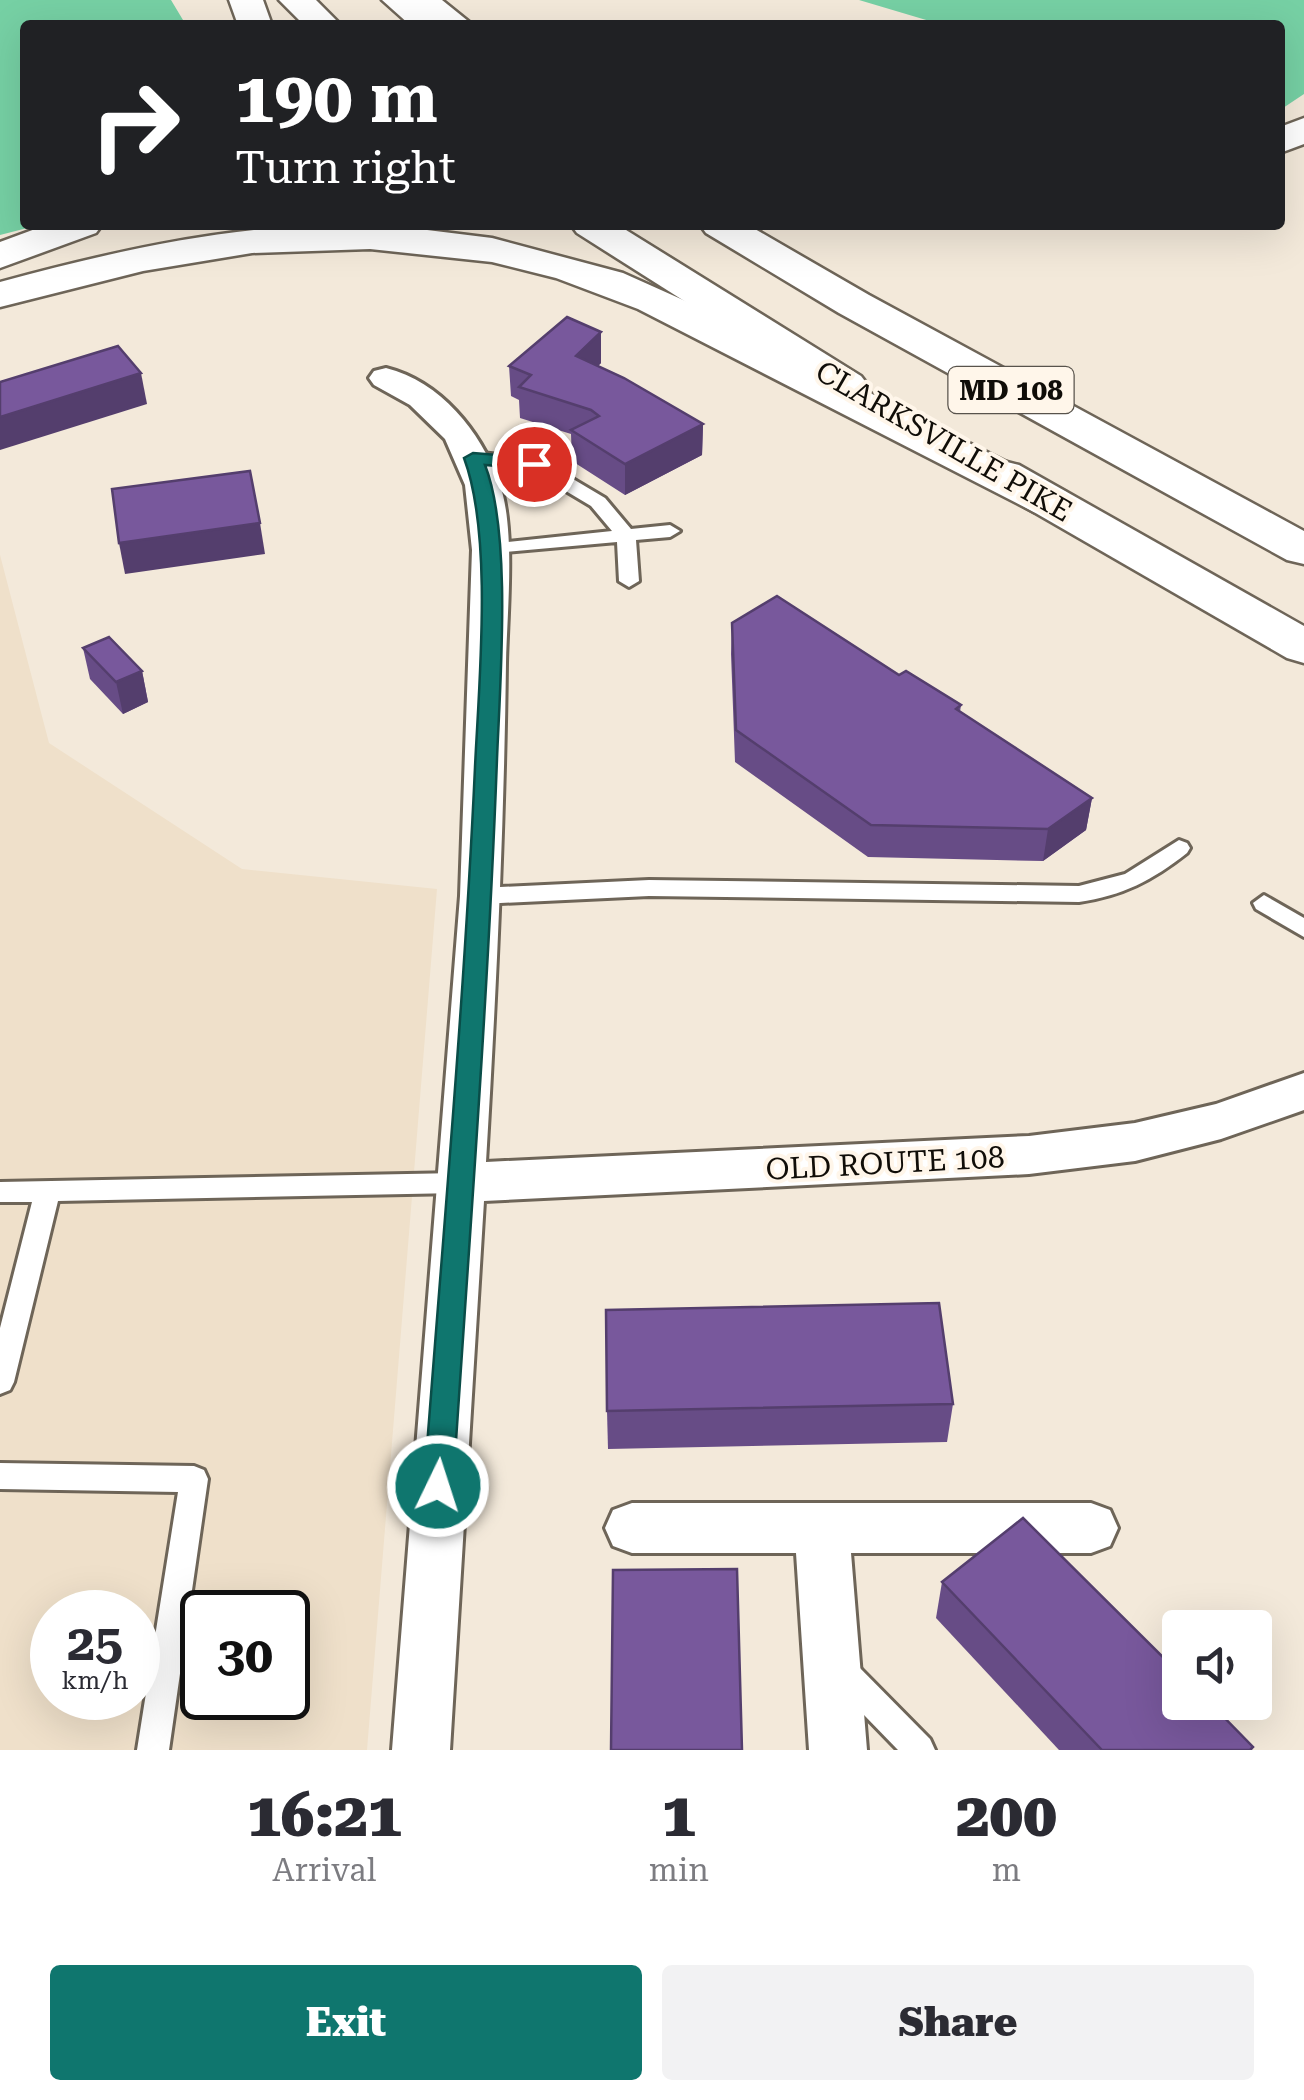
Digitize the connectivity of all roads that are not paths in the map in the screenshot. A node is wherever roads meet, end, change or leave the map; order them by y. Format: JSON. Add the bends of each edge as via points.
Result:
{"nodes":[{"id":1,"x":296,"y":0,"type":"edge"},
{"id":2,"x":399,"y":0,"type":"edge"},
{"id":3,"x":420,"y":0,"type":"edge"},
{"id":4,"x":318,"y":20,"type":"edge"},
{"id":5,"x":425,"y":20,"type":"edge"},
{"id":6,"x":449,"y":20,"type":"edge"},
{"id":7,"x":69,"y":230,"type":"edge"},
{"id":8,"x":598,"y":230,"type":"edge"},
{"id":9,"x":728,"y":230,"type":"edge"},
{"id":10,"x":0,"y":256,"type":"edge"},
{"id":11,"x":0,"y":295,"type":"edge"},
{"id":12,"x":386,"y":378,"type":"dead end"},
{"id":13,"x":473,"y":458,"type":"junction"},
{"id":14,"x":1050,"y":502,"type":"junction"},
{"id":15,"x":670,"y":530,"type":"dead end"},
{"id":16,"x":626,"y":536,"type":"junction"},
{"id":17,"x":490,"y":550,"type":"junction"},
{"id":18,"x":1304,"y":550,"type":"edge"},
{"id":19,"x":629,"y":582,"type":"dead end"},
{"id":20,"x":1304,"y":647,"type":"edge"},
{"id":21,"x":1180,"y":848,"type":"dead end"},
{"id":22,"x":480,"y":896,"type":"junction"},
{"id":23,"x":1264,"y":903,"type":"dead end"},
{"id":24,"x":1304,"y":929,"type":"edge"},
{"id":25,"x":1304,"y":1091,"type":"edge"},
{"id":26,"x":458,"y":1183,"type":"junction"},
{"id":27,"x":0,"y":1192,"type":"edge"},
{"id":28,"x":46,"y":1193,"type":"junction"},
{"id":29,"x":0,"y":1382,"type":"edge"},
{"id":30,"x":0,"y":1476,"type":"edge"},
{"id":31,"x":822,"y":1527,"type":"junction"},
{"id":32,"x":632,"y":1528,"type":"dead end"},
{"id":33,"x":1090,"y":1528,"type":"dead end"},
{"id":34,"x":832,"y":1660,"type":"junction"},
{"id":35,"x":153,"y":1750,"type":"edge"},
{"id":36,"x":421,"y":1750,"type":"edge"},
{"id":37,"x":838,"y":1750,"type":"edge"},
{"id":38,"x":918,"y":1750,"type":"edge"}],
"edges":[{"from":1,"to":4,"type":"main road"},
{"from":2,"to":5,"type":"main road"},
{"from":3,"to":6,"type":"main road"},
{"from":7,"to":10,"type":"main road"},
{"from":8,"to":14,"type":"main road","name":"CLARKSVILLE PIKE","number":"MD 108","via":[[779,346]]},
{"from":9,"to":18,"type":"main road","number":"MD 108"},
{"from":11,"to":14,"type":"main road","via":[[84,270],[223,244],[347,236],[477,247],[570,269],[676,311]]},
{"from":12,"to":13,"type":"street","via":[[444,418]]},
{"from":13,"to":16,"type":"lane","via":[[534,464],[598,502]]},
{"from":13,"to":17,"type":"street","via":[[483,484]]},
{"from":14,"to":20,"type":"main road","name":"CLARKSVILLE PIKE","number":"MD 108"},
{"from":15,"to":16,"type":"lane"},
{"from":16,"to":17,"type":"lane"},
{"from":16,"to":19,"type":"lane"},
{"from":17,"to":22,"type":"street"},
{"from":21,"to":22,"type":"lane","via":[[1136,882],[1079,894],[649,888]]},
{"from":22,"to":26,"type":"street"},
{"from":23,"to":24,"type":"lane"},
{"from":25,"to":26,"type":"street","name":"OLD ROUTE 108","via":[[1135,1142],[1029,1155]]},
{"from":26,"to":28,"type":"lane"},
{"from":26,"to":36,"type":"street"},
{"from":27,"to":28,"type":"lane"},
{"from":28,"to":29,"type":"lane"},
{"from":30,"to":35,"type":"lane","via":[[194,1479]]},
{"from":31,"to":32,"type":"street"},
{"from":31,"to":33,"type":"street"},
{"from":31,"to":34,"type":"street"},
{"from":34,"to":37,"type":"street"},
{"from":34,"to":38,"type":"lane"}]}
